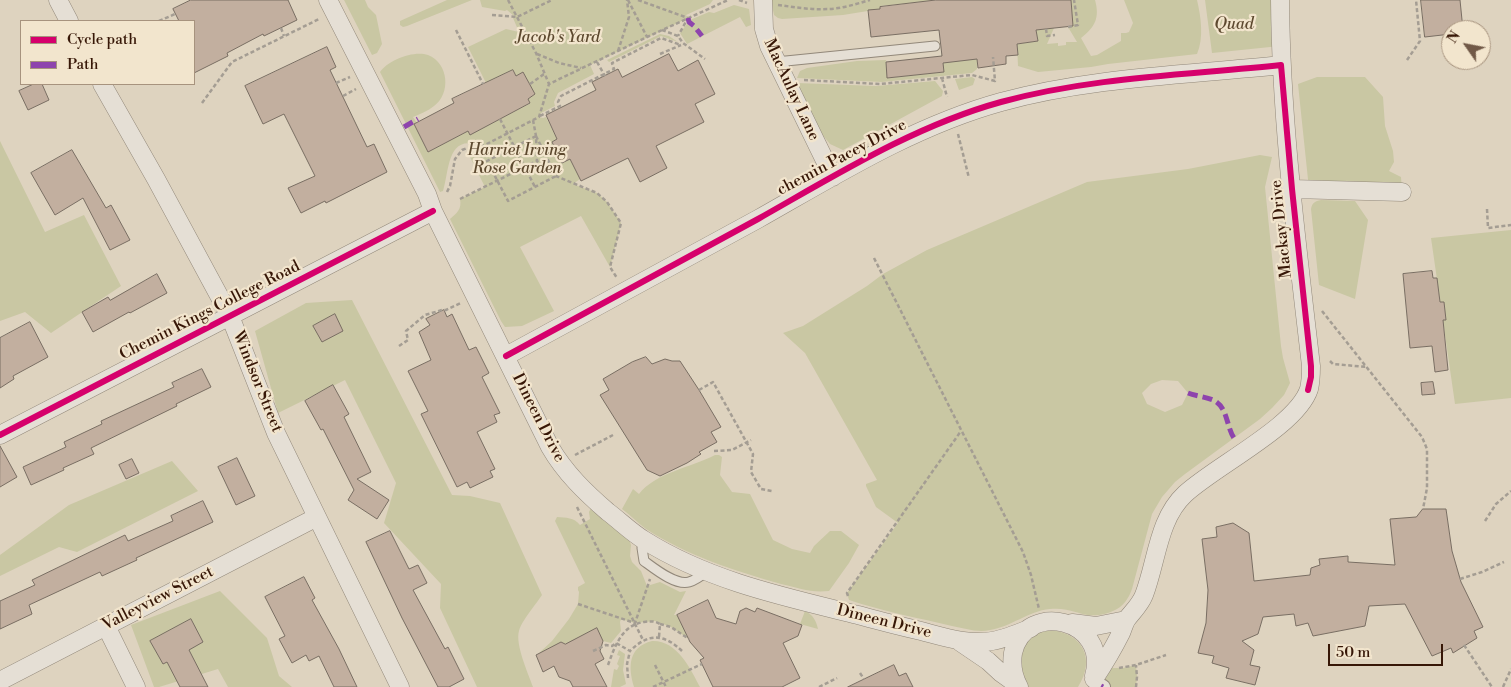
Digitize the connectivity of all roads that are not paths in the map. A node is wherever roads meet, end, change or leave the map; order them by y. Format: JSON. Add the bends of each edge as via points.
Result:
{"nodes":[{"id":1,"x":58,"y":0,"type":"edge"},
{"id":2,"x":1280,"y":0,"type":"edge"},
{"id":3,"x":762,"y":3,"type":"edge"},
{"id":4,"x":326,"y":8,"type":"edge"},
{"id":5,"x":68,"y":20,"type":"edge"},
{"id":6,"x":935,"y":46,"type":"dead end"},
{"id":7,"x":776,"y":62,"type":"junction"},
{"id":8,"x":1281,"y":65,"type":"junction"},
{"id":9,"x":103,"y":85,"type":"edge"},
{"id":10,"x":833,"y":177,"type":"junction"},
{"id":11,"x":1292,"y":189,"type":"junction"},
{"id":12,"x":1402,"y":192,"type":"dead end"},
{"id":13,"x":433,"y":211,"type":"junction"},
{"id":14,"x":230,"y":316,"type":"junction"},
{"id":15,"x":506,"y":356,"type":"junction"},
{"id":16,"x":0,"y":435,"type":"edge"},
{"id":17,"x":316,"y":517,"type":"junction"},
{"id":18,"x":643,"y":539,"type":"junction"},
{"id":19,"x":706,"y":572,"type":"junction"},
{"id":20,"x":1126,"y":620,"type":"junction"},
{"id":21,"x":1065,"y":622,"type":"junction"},
{"id":22,"x":106,"y":626,"type":"junction"},
{"id":23,"x":1031,"y":628,"type":"junction"},
{"id":24,"x":960,"y":641,"type":"junction"},
{"id":25,"x":0,"y":681,"type":"edge"},
{"id":26,"x":1097,"y":685,"type":"edge"},
{"id":27,"x":1019,"y":686,"type":"edge"},
{"id":28,"x":136,"y":687,"type":"edge"},
{"id":29,"x":400,"y":687,"type":"edge"}],
"edges":[{"from":1,"to":5,"type":"street"},
{"from":2,"to":8,"type":"street","name":"Mackay Drive"},
{"from":3,"to":7,"type":"street","name":"MacAulay Lane","via":[[764,29]]},
{"from":4,"to":13,"type":"street","name":"Dineen Drive","via":[[427,194]]},
{"from":6,"to":7,"type":"lane"},
{"from":7,"to":10,"type":"street","name":"MacAulay Lane"},
{"from":8,"to":10,"type":"street","name":"chemin Pacey Drive","via":[[1084,85],[1000,102],[917,133]]},
{"from":8,"to":11,"type":"street","name":"Mackay Drive"},
{"from":9,"to":14,"type":"street","name":"Windsor Street"},
{"from":10,"to":15,"type":"street","name":"chemin Pacey Drive"},
{"from":11,"to":12,"type":"street"},
{"from":11,"to":20,"type":"street","name":"Mackay Drive","via":[[1311,366],[1308,390],[1300,404],[1272,431],[1202,480],[1176,504],[1165,526],[1142,601]]},
{"from":13,"to":14,"type":"street","name":"Chemin Kings College Road"},
{"from":13,"to":15,"type":"street","name":"Dineen Drive"},
{"from":14,"to":16,"type":"street","name":"Chemin Kings College Road"},
{"from":14,"to":17,"type":"street","name":"Windsor Street","via":[[276,433]]},
{"from":15,"to":18,"type":"street","name":"Dineen Drive","via":[[557,459],[585,491]]},
{"from":17,"to":22,"type":"street","name":"Valleyview Street"},
{"from":17,"to":29,"type":"street","name":"Windsor Street"},
{"from":18,"to":19,"type":"street","name":"Dineen Drive"},
{"from":18,"to":19,"type":"lane","via":[[644,561],[679,583],[688,583]]},
{"from":19,"to":24,"type":"street","name":"Dineen Drive","via":[[792,599]]},
{"from":20,"to":21,"type":"street","via":[[1096,626]]},
{"from":20,"to":26,"type":"street","name":"Mackay Drive"},
{"from":21,"to":23,"type":"street","via":[[1044,622]]},
{"from":21,"to":26,"type":"street","via":[[1075,626],[1090,640],[1097,659]]},
{"from":22,"to":25,"type":"street","name":"Valleyview Street"},
{"from":22,"to":28,"type":"street"},
{"from":23,"to":24,"type":"street","via":[[991,641]]},
{"from":23,"to":27,"type":"street","via":[[1014,649],[1012,669]]},
{"from":24,"to":27,"type":"street"}]}
